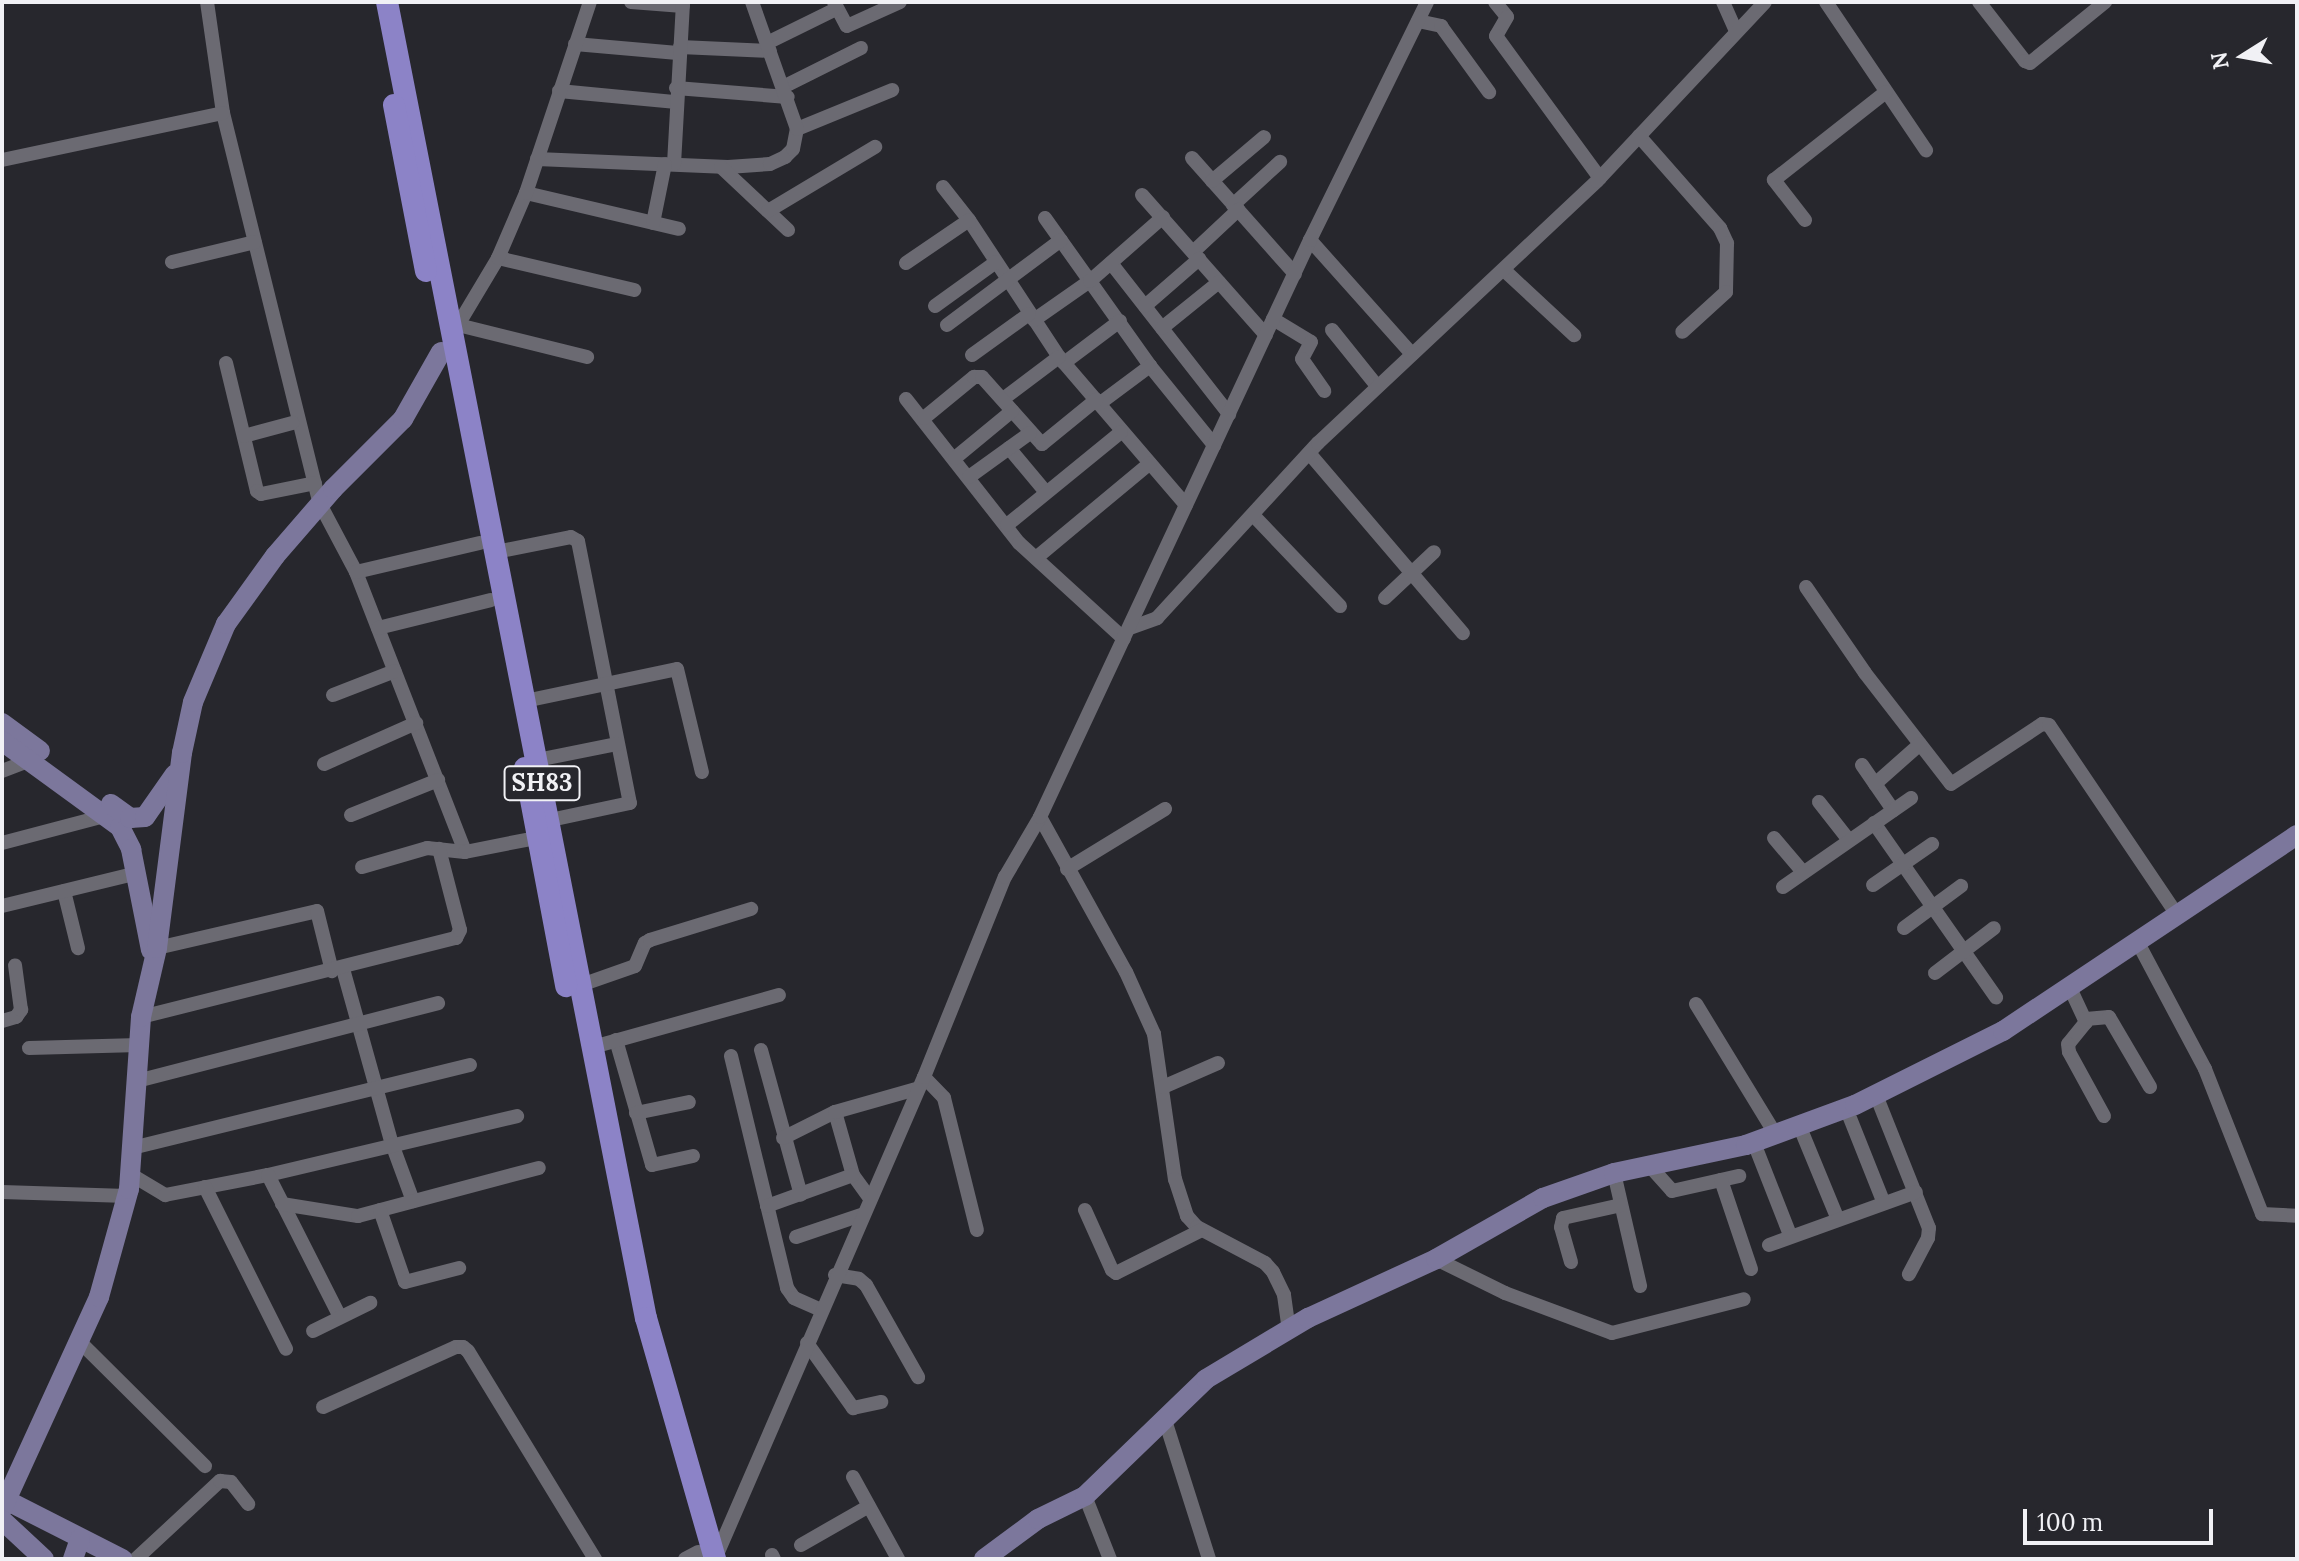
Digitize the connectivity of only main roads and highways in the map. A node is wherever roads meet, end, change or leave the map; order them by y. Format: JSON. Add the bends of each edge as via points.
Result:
{"nodes":[{"id":1,"x":382,"y":7,"type":"edge"},
{"id":2,"x":488,"y":547,"type":"junction"},
{"id":3,"x":543,"y":829,"type":"junction"},
{"id":4,"x":703,"y":1558,"type":"edge"}],
"edges":[{"from":1,"to":2,"type":"main road","number":"SH83"},
{"from":2,"to":3,"type":"main road","number":"SH83","via":[[537,760]]},
{"from":2,"to":3,"type":"main road","number":"SH83","via":[[491,600]]},
{"from":3,"to":4,"type":"main road","number":"SH83","via":[[581,985],[646,1318]]},
{"from":3,"to":4,"type":"main road","number":"SH83","via":[[627,1296]]}]}
